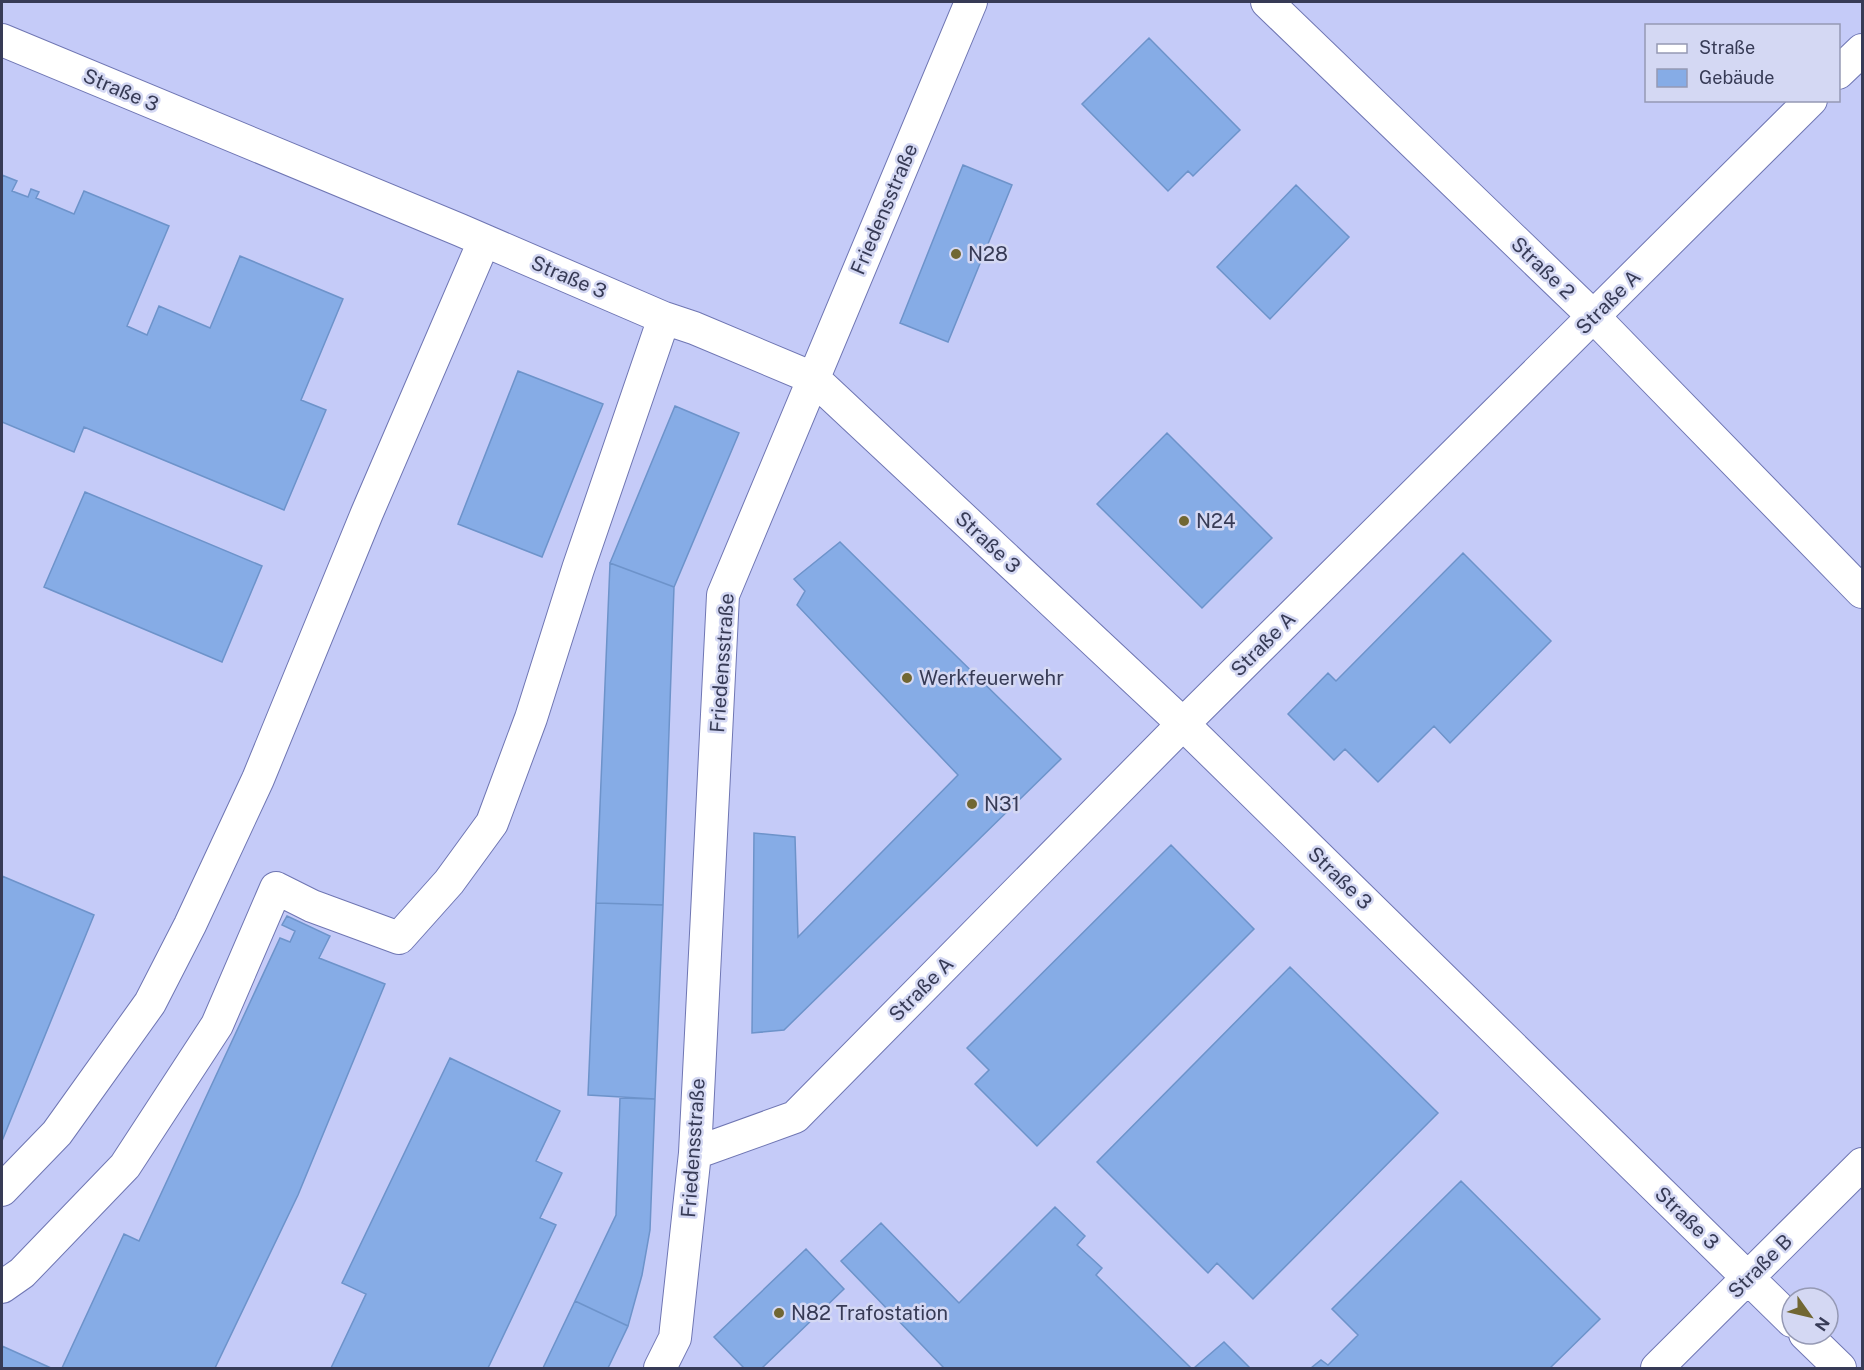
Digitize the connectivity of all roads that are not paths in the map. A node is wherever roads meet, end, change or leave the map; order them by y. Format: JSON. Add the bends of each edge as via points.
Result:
{"nodes":[{"id":1,"x":971,"y":2,"type":"edge"},
{"id":2,"x":1267,"y":2,"type":"edge"},
{"id":3,"x":2,"y":40,"type":"edge"},
{"id":4,"x":1863,"y":50,"type":"edge"},
{"id":5,"x":1840,"y":72,"type":"edge"},
{"id":6,"x":1809,"y":102,"type":"edge"},
{"id":7,"x":484,"y":241,"type":"junction"},
{"id":8,"x":1594,"y":317,"type":"junction"},
{"id":9,"x":664,"y":318,"type":"junction"},
{"id":10,"x":813,"y":378,"type":"junction"},
{"id":11,"x":1863,"y":592,"type":"edge"},
{"id":12,"x":1183,"y":724,"type":"junction"},
{"id":13,"x":694,"y":1153,"type":"junction"},
{"id":14,"x":1863,"y":1164,"type":"edge"},
{"id":15,"x":2,"y":1190,"type":"edge"},
{"id":16,"x":1749,"y":1278,"type":"junction"},
{"id":17,"x":2,"y":1287,"type":"edge"},
{"id":18,"x":1780,"y":1309,"type":"edge"},
{"id":19,"x":1817,"y":1346,"type":"edge"},
{"id":20,"x":660,"y":1368,"type":"edge"},
{"id":21,"x":1657,"y":1368,"type":"edge"},
{"id":22,"x":1840,"y":1368,"type":"edge"}],
"edges":[{"from":1,"to":10,"type":"lane","name":"Friedensstraße"},
{"from":2,"to":8,"type":"lane","name":"Straße 2"},
{"from":3,"to":7,"type":"lane","name":"Straße 3"},
{"from":4,"to":5,"type":"lane"},
{"from":6,"to":8,"type":"lane","name":"Straße A"},
{"from":7,"to":9,"type":"lane","name":"Straße 3"},
{"from":7,"to":15,"type":"lane","via":[[258,779],[190,926],[150,1003],[124,1040],[57,1133]]},
{"from":8,"to":11,"type":"lane","name":"Straße 2"},
{"from":8,"to":12,"type":"lane","name":"Straße A"},
{"from":9,"to":10,"type":"lane","name":"Straße 3"},
{"from":9,"to":17,"type":"lane","via":[[531,718],[492,823],[449,882],[399,938],[312,906],[276,888],[217,1024],[125,1167],[22,1273]]},
{"from":10,"to":12,"type":"lane","name":"Straße 3"},
{"from":10,"to":13,"type":"lane","name":"Friedensstraße","via":[[723,596]]},
{"from":12,"to":13,"type":"lane","name":"Straße A","via":[[795,1117]]},
{"from":12,"to":16,"type":"lane","name":"Straße 3"},
{"from":13,"to":20,"type":"lane","name":"Friedensstraße","via":[[675,1338]]},
{"from":14,"to":16,"type":"lane","name":"Straße B"},
{"from":16,"to":18,"type":"lane","name":"Straße 3"},
{"from":16,"to":21,"type":"lane","name":"Straße B"},
{"from":19,"to":22,"type":"lane"}]}
